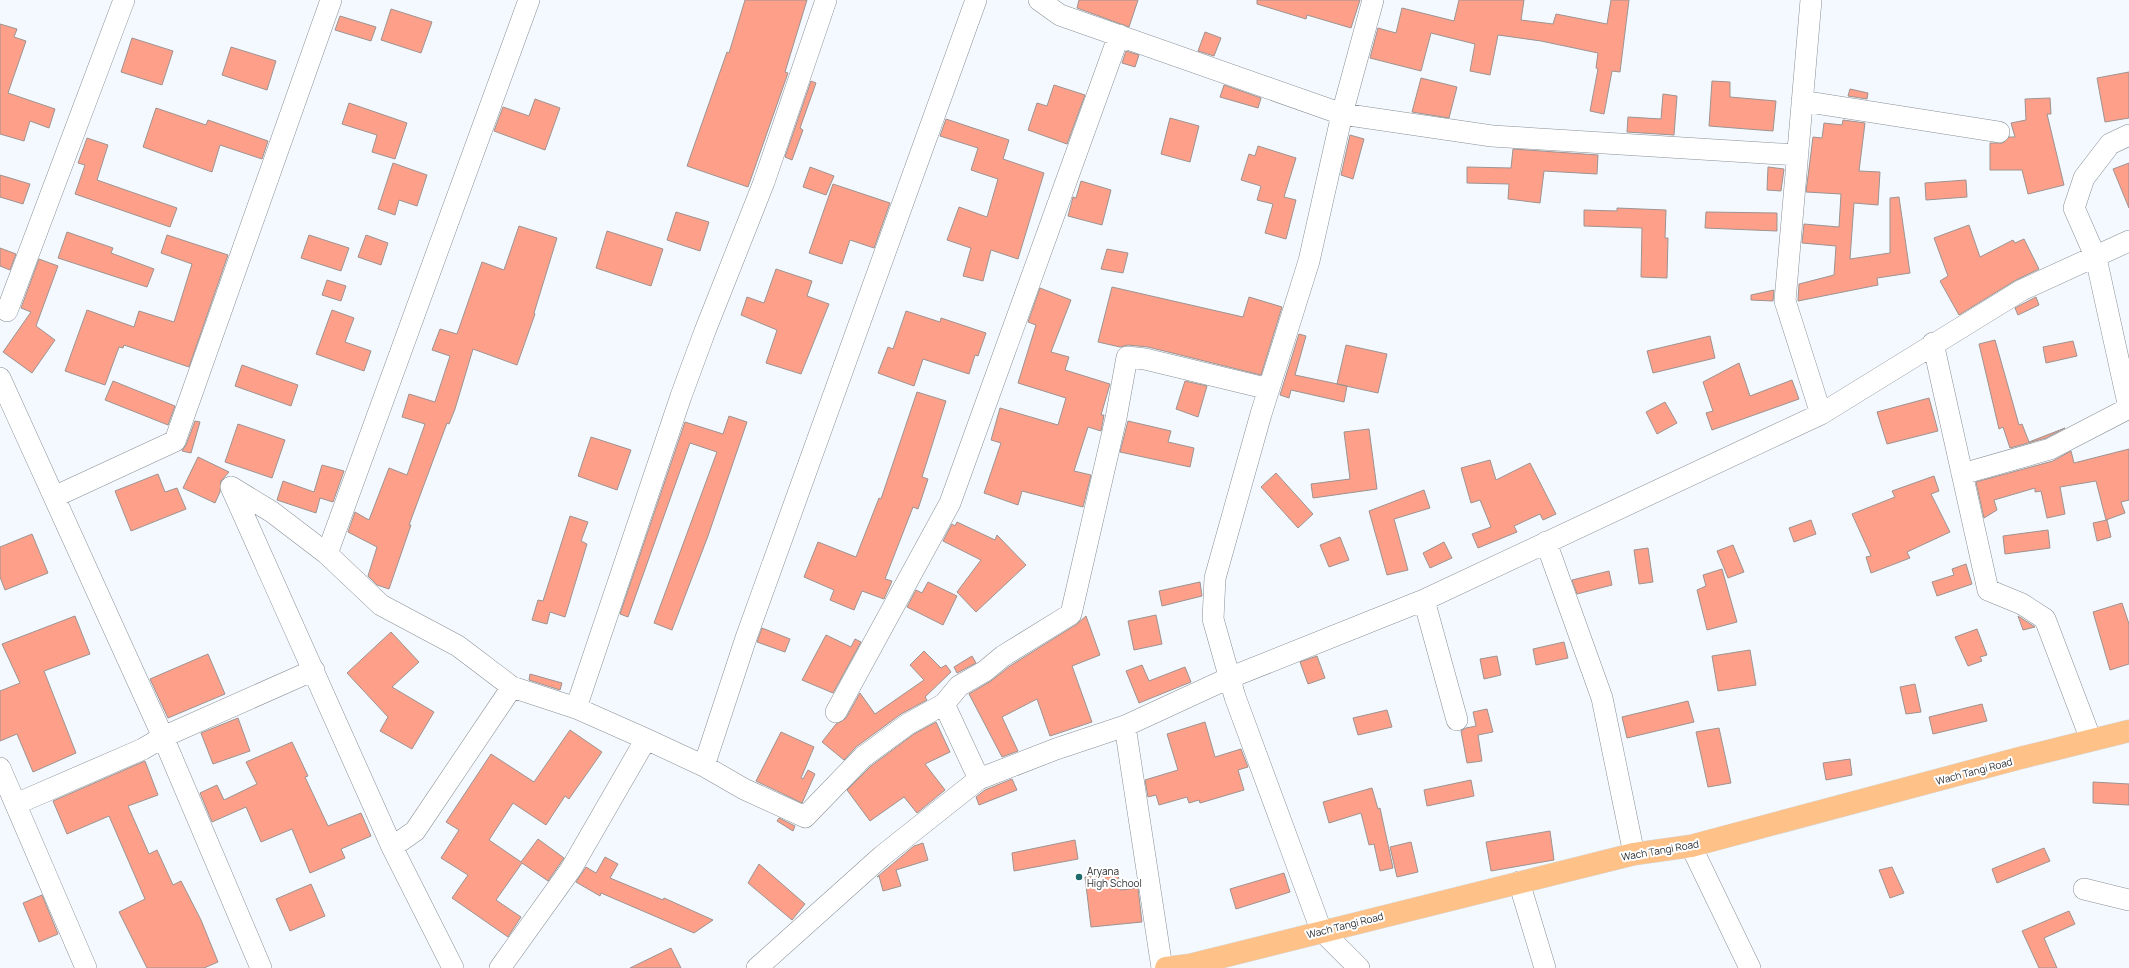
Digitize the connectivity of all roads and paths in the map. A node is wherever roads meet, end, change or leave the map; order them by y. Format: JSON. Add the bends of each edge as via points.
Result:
{"nodes":[{"id":1,"x":124,"y":0,"type":"edge"},
{"id":2,"x":331,"y":0,"type":"edge"},
{"id":3,"x":529,"y":0,"type":"edge"},
{"id":4,"x":826,"y":0,"type":"edge"},
{"id":5,"x":976,"y":0,"type":"edge"},
{"id":6,"x":1039,"y":0,"type":"edge"},
{"id":7,"x":1373,"y":0,"type":"edge"},
{"id":8,"x":1811,"y":0,"type":"edge"},
{"id":9,"x":1062,"y":8,"type":"edge"},
{"id":10,"x":1119,"y":35,"type":"junction"},
{"id":11,"x":1802,"y":102,"type":"junction"},
{"id":12,"x":1342,"y":114,"type":"junction"},
{"id":13,"x":1999,"y":132,"type":"dead end"},
{"id":14,"x":2129,"y":135,"type":"edge"},
{"id":15,"x":1797,"y":155,"type":"junction"},
{"id":16,"x":2129,"y":241,"type":"edge"},
{"id":17,"x":2096,"y":258,"type":"junction"},
{"id":18,"x":7,"y":311,"type":"dead end"},
{"id":19,"x":1933,"y":343,"type":"junction"},
{"id":20,"x":0,"y":378,"type":"edge"},
{"id":21,"x":1269,"y":389,"type":"junction"},
{"id":22,"x":1821,"y":414,"type":"junction"},
{"id":23,"x":1962,"y":474,"type":"junction"},
{"id":24,"x":54,"y":498,"type":"junction"},
{"id":25,"x":1546,"y":542,"type":"junction"},
{"id":26,"x":327,"y":554,"type":"junction"},
{"id":27,"x":1424,"y":600,"type":"junction"},
{"id":28,"x":314,"y":670,"type":"junction"},
{"id":29,"x":1229,"y":678,"type":"junction"},
{"id":30,"x":512,"y":687,"type":"junction"},
{"id":31,"x":944,"y":704,"type":"junction"},
{"id":32,"x":576,"y":708,"type":"junction"},
{"id":33,"x":836,"y":712,"type":"dead end"},
{"id":34,"x":1457,"y":720,"type":"dead end"},
{"id":35,"x":1125,"y":726,"type":"junction"},
{"id":36,"x":2129,"y":731,"type":"edge"},
{"id":37,"x":163,"y":736,"type":"junction"},
{"id":38,"x":646,"y":739,"type":"junction"},
{"id":39,"x":2091,"y":740,"type":"junction"},
{"id":40,"x":704,"y":766,"type":"junction"},
{"id":41,"x":0,"y":768,"type":"edge"},
{"id":42,"x":979,"y":779,"type":"junction"},
{"id":43,"x":16,"y":804,"type":"junction"},
{"id":44,"x":1691,"y":846,"type":"junction"},
{"id":45,"x":392,"y":847,"type":"junction"},
{"id":46,"x":1634,"y":854,"type":"junction"},
{"id":47,"x":1519,"y":882,"type":"junction"},
{"id":48,"x":2084,"y":888,"type":"dead end"},
{"id":49,"x":2129,"y":900,"type":"edge"},
{"id":50,"x":1321,"y":930,"type":"junction"},
{"id":51,"x":1190,"y":966,"type":"edge"},
{"id":52,"x":86,"y":968,"type":"edge"},
{"id":53,"x":261,"y":968,"type":"edge"},
{"id":54,"x":453,"y":968,"type":"edge"},
{"id":55,"x":500,"y":968,"type":"edge"},
{"id":56,"x":758,"y":968,"type":"edge"},
{"id":57,"x":1162,"y":968,"type":"edge"},
{"id":58,"x":1166,"y":968,"type":"edge"},
{"id":59,"x":1359,"y":968,"type":"edge"},
{"id":60,"x":1545,"y":968,"type":"edge"},
{"id":61,"x":1750,"y":968,"type":"edge"}],
"edges":[{"from":1,"to":18,"type":"street"},
{"from":2,"to":24,"type":"street","via":[[175,441]]},
{"from":3,"to":26,"type":"street"},
{"from":4,"to":32,"type":"street","via":[[764,182],[681,396]]},
{"from":5,"to":40,"type":"street","via":[[746,638]]},
{"from":6,"to":9,"type":"street"},
{"from":7,"to":12,"type":"street"},
{"from":8,"to":11,"type":"street"},
{"from":9,"to":10,"type":"street"},
{"from":10,"to":12,"type":"street"},
{"from":10,"to":33,"type":"street","via":[[950,502]]},
{"from":11,"to":13,"type":"street"},
{"from":11,"to":15,"type":"street"},
{"from":12,"to":15,"type":"street","via":[[1492,136]]},
{"from":12,"to":21,"type":"street","via":[[1308,261]]},
{"from":14,"to":17,"type":"street","via":[[2110,144],[2084,178],[2074,208]]},
{"from":15,"to":22,"type":"street","via":[[1785,300]]},
{"from":16,"to":17,"type":"street"},
{"from":17,"to":19,"type":"street","via":[[2022,290]]},
{"from":17,"to":23,"type":"street","via":[[2129,408],[2050,449]]},
{"from":19,"to":22,"type":"street"},
{"from":19,"to":23,"type":"street"},
{"from":20,"to":24,"type":"street"},
{"from":21,"to":29,"type":"street","via":[[1215,578],[1213,619]]},
{"from":21,"to":31,"type":"street","via":[[1145,359],[1127,357],[1116,418],[1071,614],[959,686]]},
{"from":22,"to":25,"type":"street"},
{"from":23,"to":39,"type":"street","via":[[1988,590],[2022,604],[2045,619]]},
{"from":24,"to":37,"type":"street"},
{"from":25,"to":27,"type":"street"},
{"from":25,"to":46,"type":"street","via":[[1602,698]]},
{"from":26,"to":28,"type":"street","via":[[272,512],[231,487]]},
{"from":26,"to":30,"type":"street","via":[[381,605],[458,646]]},
{"from":27,"to":29,"type":"street"},
{"from":27,"to":34,"type":"street"},
{"from":28,"to":37,"type":"street"},
{"from":28,"to":45,"type":"street"},
{"from":29,"to":35,"type":"street"},
{"from":29,"to":50,"type":"street"},
{"from":30,"to":32,"type":"street"},
{"from":30,"to":45,"type":"street","via":[[415,830]]},
{"from":31,"to":40,"type":"street","via":[[908,724],[862,758],[805,817],[744,789]]},
{"from":31,"to":42,"type":"street"},
{"from":32,"to":38,"type":"street"},
{"from":35,"to":42,"type":"street"},
{"from":35,"to":57,"type":"street"},
{"from":36,"to":39,"type":"main road","name":"Wach Tangi Road"},
{"from":37,"to":43,"type":"street","via":[[143,749]]},
{"from":37,"to":53,"type":"street"},
{"from":38,"to":40,"type":"street"},
{"from":38,"to":55,"type":"street","via":[[572,869]]},
{"from":39,"to":44,"type":"main road","name":"Wach Tangi Road"},
{"from":41,"to":43,"type":"street"},
{"from":42,"to":56,"type":"street","via":[[882,856]]},
{"from":43,"to":52,"type":"street"},
{"from":44,"to":46,"type":"main road","name":"Wach Tangi Road"},
{"from":44,"to":61,"type":"street"},
{"from":45,"to":54,"type":"street"},
{"from":46,"to":47,"type":"main road","name":"Wach Tangi Road"},
{"from":47,"to":50,"type":"main road","name":"Wach Tangi Road"},
{"from":47,"to":60,"type":"street"},
{"from":48,"to":49,"type":"street"},
{"from":50,"to":51,"type":"main road","name":"Wach Tangi Road"},
{"from":50,"to":59,"type":"street"},
{"from":51,"to":58,"type":"main road","name":"Wach Tangi Road"}]}
